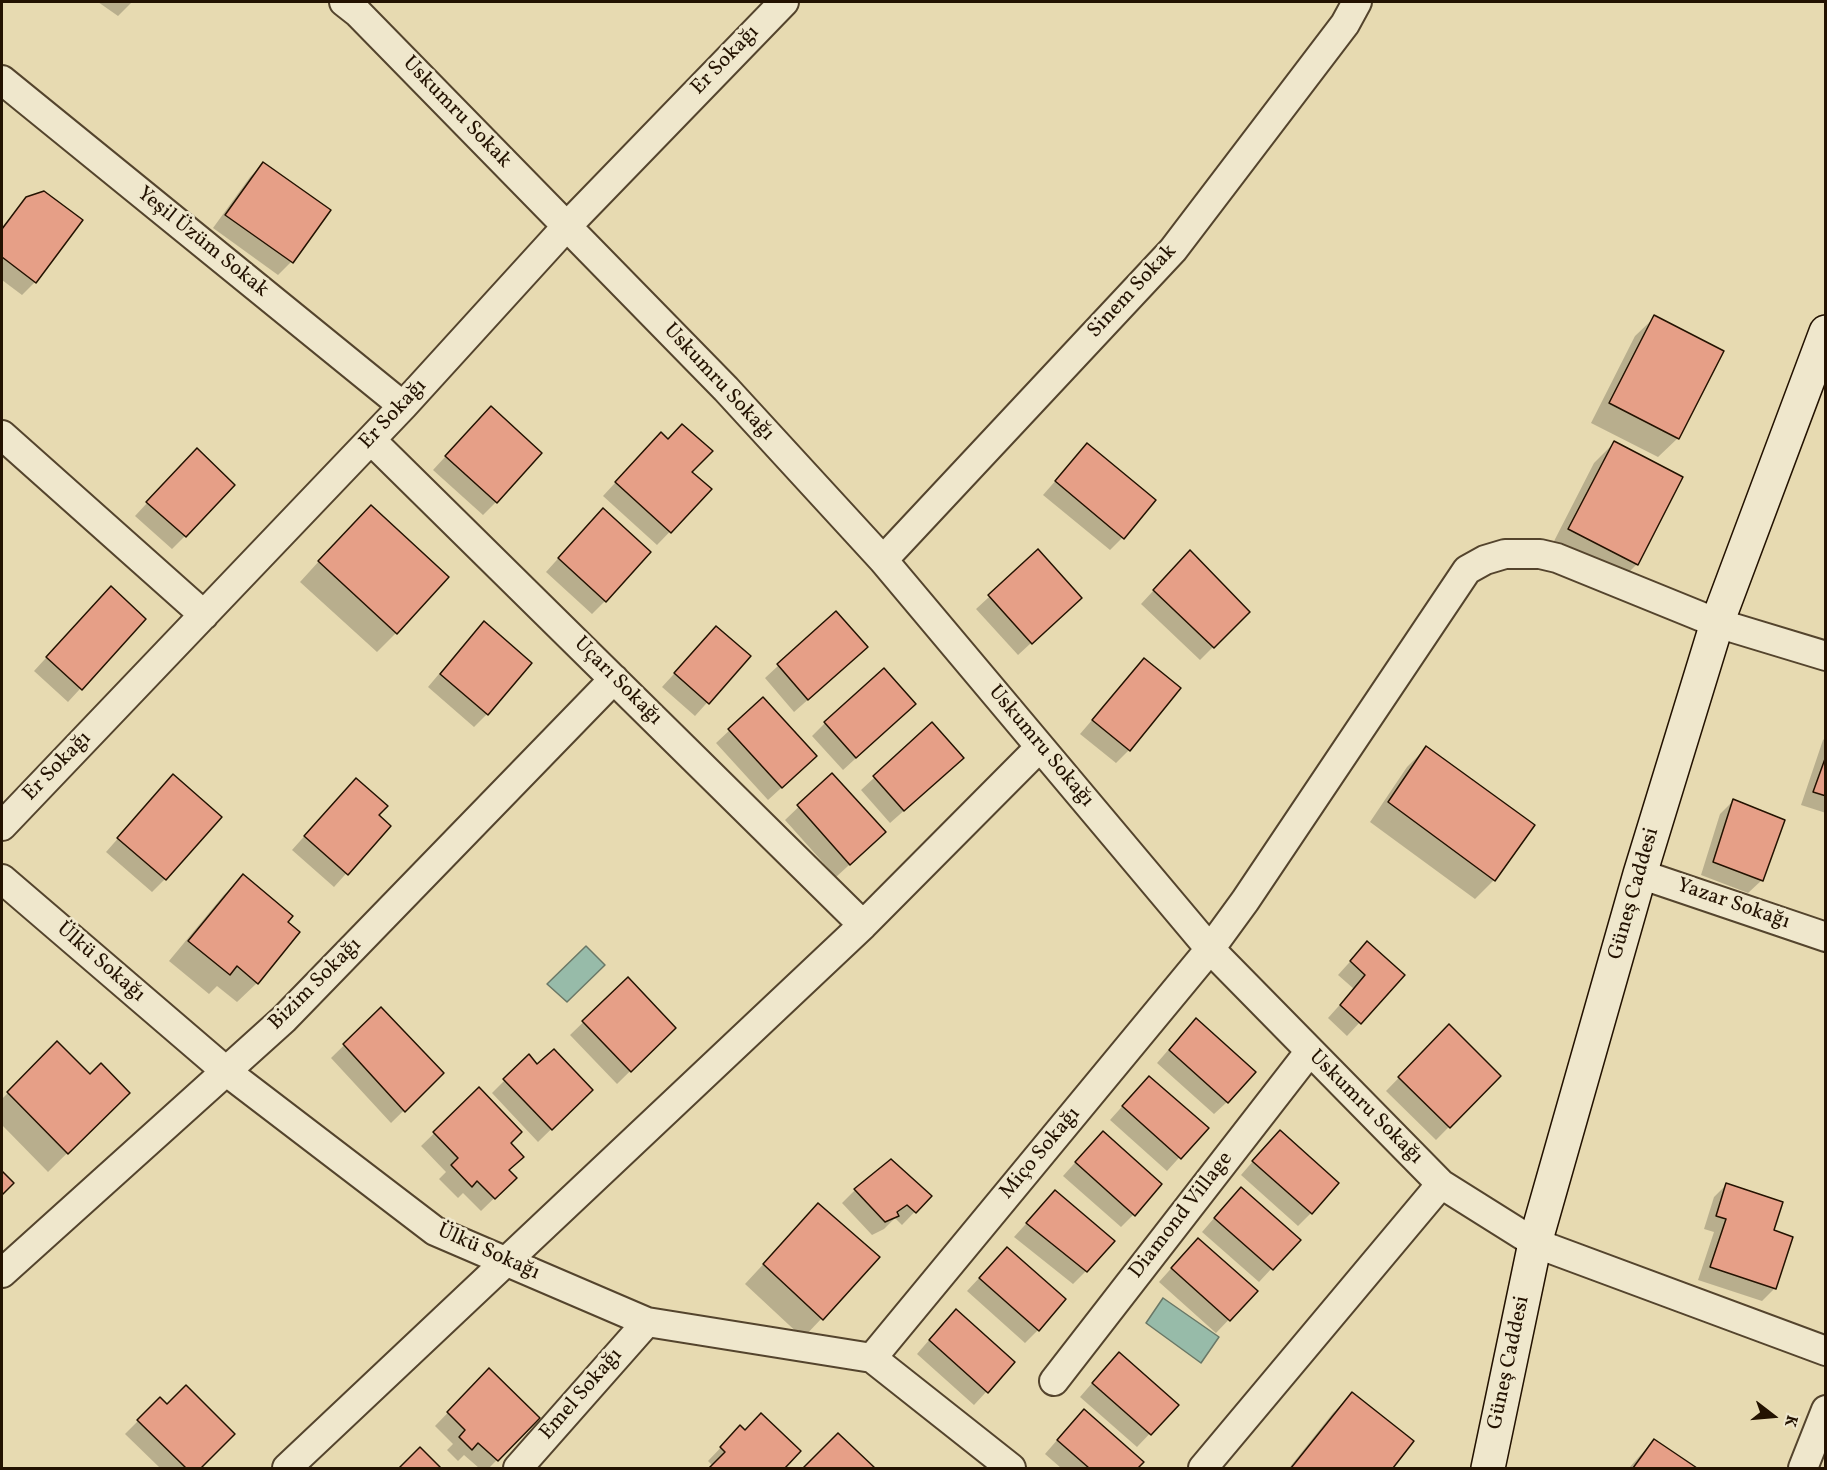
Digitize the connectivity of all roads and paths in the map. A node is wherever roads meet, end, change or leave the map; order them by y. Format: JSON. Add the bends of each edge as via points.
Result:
{"nodes":[{"id":1,"x":784,"y":2,"type":"edge"},
{"id":2,"x":1357,"y":2,"type":"edge"},
{"id":3,"x":356,"y":5,"type":"edge"},
{"id":4,"x":2,"y":80,"type":"edge"},
{"id":5,"x":567,"y":226,"type":"junction"},
{"id":6,"x":1826,"y":332,"type":"edge"},
{"id":7,"x":404,"y":405,"type":"junction"},
{"id":8,"x":2,"y":435,"type":"edge"},
{"id":9,"x":371,"y":440,"type":"junction"},
{"id":10,"x":883,"y":561,"type":"junction"},
{"id":11,"x":204,"y":615,"type":"junction"},
{"id":12,"x":1717,"y":622,"type":"junction"},
{"id":13,"x":1826,"y":656,"type":"edge"},
{"id":14,"x":614,"y":679,"type":"junction"},
{"id":15,"x":1040,"y":747,"type":"junction"},
{"id":16,"x":2,"y":826,"type":"edge"},
{"id":17,"x":1640,"y":874,"type":"junction"},
{"id":18,"x":2,"y":879,"type":"edge"},
{"id":19,"x":863,"y":925,"type":"junction"},
{"id":20,"x":1826,"y":937,"type":"edge"},
{"id":21,"x":1210,"y":949,"type":"junction"},
{"id":22,"x":1310,"y":1051,"type":"junction"},
{"id":23,"x":226,"y":1072,"type":"junction"},
{"id":24,"x":1441,"y":1184,"type":"junction"},
{"id":25,"x":1535,"y":1243,"type":"junction"},
{"id":26,"x":506,"y":1262,"type":"junction"},
{"id":27,"x":2,"y":1273,"type":"edge"},
{"id":28,"x":646,"y":1322,"type":"junction"},
{"id":29,"x":1826,"y":1351,"type":"edge"},
{"id":30,"x":872,"y":1358,"type":"junction"},
{"id":31,"x":1054,"y":1381,"type":"dead end"},
{"id":32,"x":1826,"y":1410,"type":"edge"},
{"id":33,"x":287,"y":1468,"type":"edge"},
{"id":34,"x":518,"y":1468,"type":"edge"},
{"id":35,"x":1011,"y":1468,"type":"edge"},
{"id":36,"x":1203,"y":1468,"type":"edge"},
{"id":37,"x":1488,"y":1468,"type":"edge"},
{"id":38,"x":1803,"y":1468,"type":"edge"}],
"edges":[{"from":1,"to":5,"type":"street","name":"Er Sokağı"},
{"from":2,"to":10,"type":"street","name":"Sinem Sokak","via":[[1345,24],[1173,250]]},
{"from":3,"to":5,"type":"street","name":"Uskumru Sokak"},
{"from":4,"to":7,"type":"street","name":"Yeşil Üzüm Sokak"},
{"from":5,"to":7,"type":"street","name":"Er Sokağı"},
{"from":5,"to":10,"type":"street","name":"Uskumru Sokağı","via":[[726,389]]},
{"from":6,"to":12,"type":"main road","name":"Güneş Caddesi"},
{"from":7,"to":9,"type":"street","name":"Er Sokağı"},
{"from":8,"to":11,"type":"street"},
{"from":9,"to":11,"type":"street","name":"Er Sokağı"},
{"from":9,"to":14,"type":"street","name":"Uçarı Sokağı"},
{"from":10,"to":15,"type":"street","name":"Uskumru Sokağı"},
{"from":11,"to":16,"type":"street","name":"Er Sokağı"},
{"from":12,"to":13,"type":"street","name":"Miço Sokağı"},
{"from":12,"to":17,"type":"main road","name":"Güneş Caddesi"},
{"from":12,"to":21,"type":"street","name":"Miço Sokağı","via":[[1540,554],[1505,554],[1467,570]]},
{"from":14,"to":19,"type":"street","name":"Uçarı Sokağı"},
{"from":14,"to":23,"type":"street","name":"Bizim Sokağı","via":[[284,1019]]},
{"from":15,"to":19,"type":"street"},
{"from":15,"to":21,"type":"street","name":"Uskumru Sokağı"},
{"from":17,"to":20,"type":"street","name":"Yazar Sokağı"},
{"from":17,"to":25,"type":"main road","name":"Güneş Caddesi"},
{"from":18,"to":23,"type":"street","name":"Ülkü Sokağı"},
{"from":19,"to":26,"type":"street"},
{"from":21,"to":22,"type":"street","name":"Uskumru Sokağı"},
{"from":21,"to":30,"type":"street","name":"Miço Sokağı"},
{"from":22,"to":24,"type":"street","name":"Uskumru Sokağı"},
{"from":22,"to":31,"type":"street","name":"Diamond Village"},
{"from":23,"to":26,"type":"street","name":"Ülkü Sokağı","via":[[435,1231]]},
{"from":23,"to":27,"type":"street","name":"Bizim Sokağı"},
{"from":24,"to":25,"type":"street","name":"Uskumru Sokağı"},
{"from":24,"to":36,"type":"street"},
{"from":25,"to":29,"type":"street","name":"Uskumru Sokağı"},
{"from":25,"to":37,"type":"main road","name":"Güneş Caddesi"},
{"from":26,"to":28,"type":"street","name":"Ülkü Sokağı"},
{"from":26,"to":33,"type":"street"},
{"from":28,"to":30,"type":"street","name":"Ülkü Sokağı"},
{"from":28,"to":34,"type":"street","name":"Emel Sokağı"},
{"from":30,"to":35,"type":"street","name":"Ülkü Sokağı"},
{"from":32,"to":38,"type":"street"}]}
